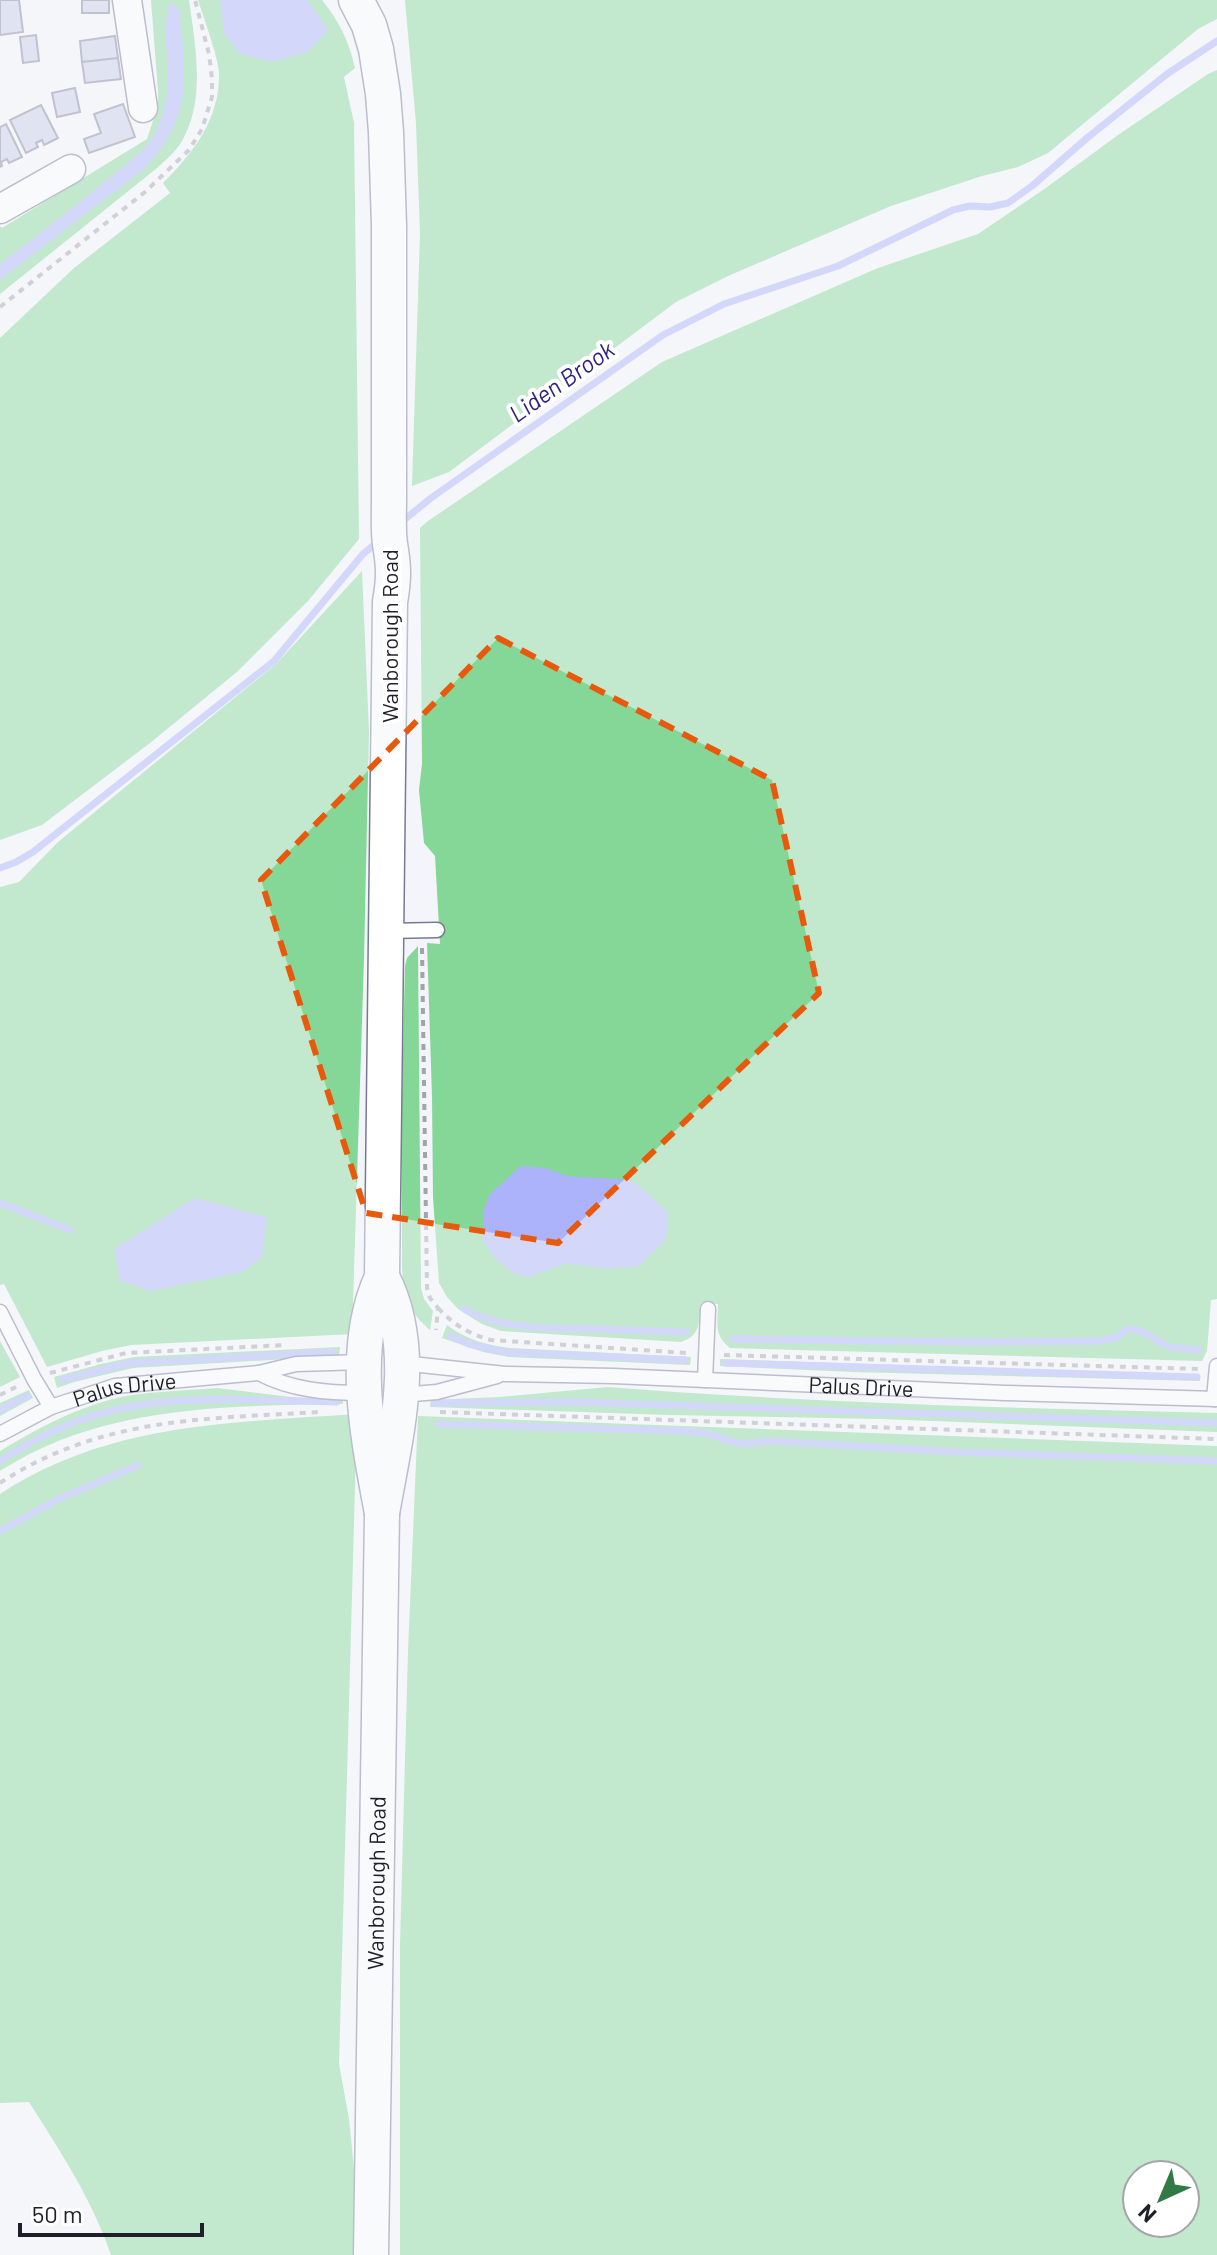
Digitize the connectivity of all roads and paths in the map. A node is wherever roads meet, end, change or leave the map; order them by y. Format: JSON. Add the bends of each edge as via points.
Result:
{"nodes":[{"id":1,"x":127,"y":0,"type":"edge"},
{"id":2,"x":195,"y":0,"type":"edge"},
{"id":3,"x":356,"y":0,"type":"edge"},
{"id":4,"x":143,"y":108,"type":"dead end"},
{"id":5,"x":71,"y":169,"type":"dead end"},
{"id":6,"x":0,"y":209,"type":"edge"},
{"id":7,"x":0,"y":307,"type":"edge"},
{"id":8,"x":429,"y":930,"type":"joint"},
{"id":9,"x":385,"y":931,"type":"junction"},
{"id":10,"x":382,"y":1277,"type":"junction"},
{"id":11,"x":438,"y":1308,"type":"junction"},
{"id":12,"x":708,"y":1309,"type":"dead end"},
{"id":13,"x":0,"y":1312,"type":"edge"},
{"id":14,"x":436,"y":1330,"type":"dead end"},
{"id":15,"x":290,"y":1345,"type":"dead end"},
{"id":16,"x":706,"y":1354,"type":"junction"},
{"id":17,"x":1217,"y":1368,"type":"edge"},
{"id":18,"x":259,"y":1373,"type":"junction"},
{"id":19,"x":505,"y":1374,"type":"junction"},
{"id":20,"x":365,"y":1378,"type":"junction"},
{"id":21,"x":34,"y":1379,"type":"junction"},
{"id":22,"x":402,"y":1379,"type":"junction"},
{"id":23,"x":705,"y":1380,"type":"junction"},
{"id":24,"x":0,"y":1395,"type":"edge"},
{"id":25,"x":1215,"y":1399,"type":"edge"},
{"id":26,"x":51,"y":1407,"type":"junction"},
{"id":27,"x":333,"y":1411,"type":"dead end"},
{"id":28,"x":436,"y":1412,"type":"dead end"},
{"id":29,"x":0,"y":1434,"type":"edge"},
{"id":30,"x":1217,"y":1439,"type":"edge"},
{"id":31,"x":0,"y":1483,"type":"edge"},
{"id":32,"x":382,"y":1513,"type":"junction"},
{"id":33,"x":371,"y":2255,"type":"edge"}],
"edges":[{"from":1,"to":4,"type":"street"},
{"from":2,"to":7,"type":"path","via":[[209,54],[212,97],[189,150],[145,192]]},
{"from":3,"to":9,"type":"street","name":"Wanborough Road","via":[[376,49],[385,120],[389,242],[394,578]]},
{"from":5,"to":6,"type":"street"},
{"from":8,"to":9,"type":"lane"},
{"from":8,"to":11,"type":"path","via":[[427,1288]]},
{"from":9,"to":10,"type":"street","name":"Wanborough Road"},
{"from":10,"to":20,"type":"street","name":"Wanborough Road","via":[[368,1317]]},
{"from":10,"to":22,"type":"street","name":"Wanborough Road","via":[[397,1315]]},
{"from":11,"to":14,"type":"path"},
{"from":11,"to":16,"type":"path","via":[[470,1334],[491,1340]]},
{"from":12,"to":16,"type":"lane"},
{"from":13,"to":21,"type":"lane"},
{"from":15,"to":21,"type":"path","via":[[126,1353]]},
{"from":16,"to":17,"type":"path"},
{"from":16,"to":23,"type":"lane"},
{"from":17,"to":25,"type":"lane"},
{"from":18,"to":20,"type":"lane","name":"Palus Drive","via":[[296,1364]]},
{"from":18,"to":20,"type":"lane","name":"Palus Drive","via":[[276,1382],[326,1392]]},
{"from":18,"to":26,"type":"lane","name":"Palus Drive","via":[[115,1386]]},
{"from":19,"to":22,"type":"lane","name":"Palus Drive"},
{"from":19,"to":22,"type":"lane","name":"Palus Drive","via":[[437,1392]]},
{"from":19,"to":23,"type":"lane","name":"Palus Drive"},
{"from":20,"to":22,"type":"street","name":"Palus Drive"},
{"from":20,"to":32,"type":"street","name":"Wanborough Road","via":[[367,1434]]},
{"from":21,"to":24,"type":"path"},
{"from":21,"to":26,"type":"lane"},
{"from":22,"to":32,"type":"street","name":"Wanborough Road"},
{"from":23,"to":25,"type":"lane","name":"Palus Drive"},
{"from":26,"to":29,"type":"lane","name":"Palus Drive"},
{"from":27,"to":31,"type":"path","via":[[125,1429],[55,1452]]},
{"from":28,"to":30,"type":"path"},
{"from":32,"to":33,"type":"street","name":"Wanborough Road"}]}
